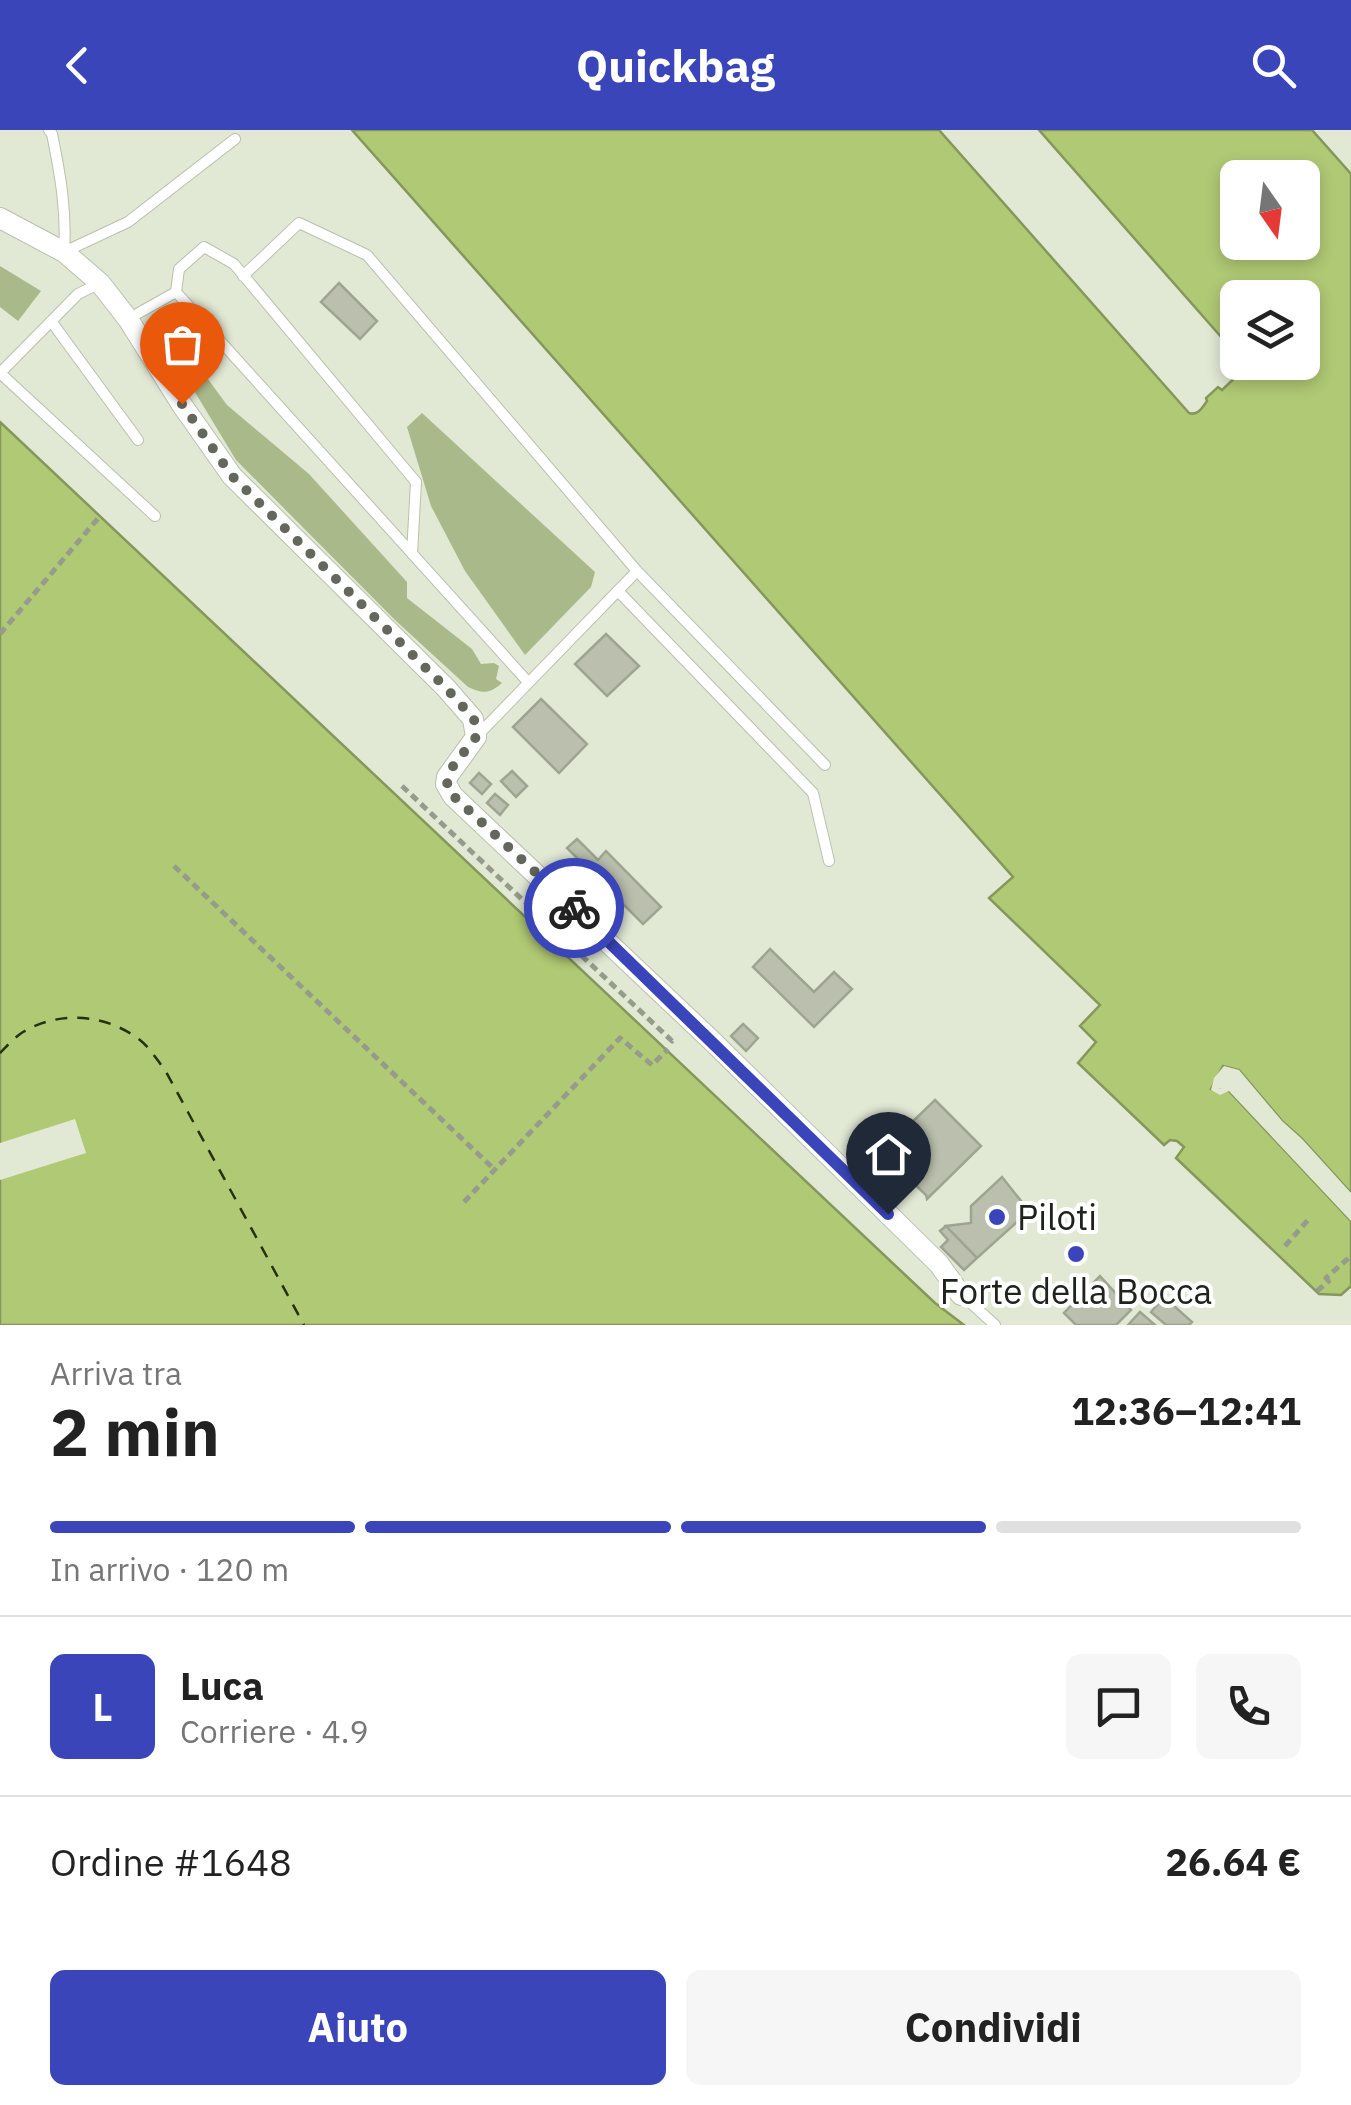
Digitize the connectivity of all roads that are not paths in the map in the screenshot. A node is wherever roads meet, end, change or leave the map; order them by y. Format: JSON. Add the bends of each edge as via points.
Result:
{"nodes":[{"id":1,"x":49,"y":130,"type":"edge"},
{"id":2,"x":234,"y":139,"type":"dead end"},
{"id":3,"x":0,"y":218,"type":"edge"},
{"id":4,"x":64,"y":252,"type":"junction"},
{"id":5,"x":243,"y":276,"type":"junction"},
{"id":6,"x":100,"y":284,"type":"junction"},
{"id":7,"x":176,"y":292,"type":"junction"},
{"id":8,"x":128,"y":318,"type":"junction"},
{"id":9,"x":51,"y":321,"type":"junction"},
{"id":10,"x":138,"y":440,"type":"dead end"},
{"id":11,"x":155,"y":516,"type":"dead end"},
{"id":12,"x":412,"y":554,"type":"junction"},
{"id":13,"x":637,"y":571,"type":"junction"},
{"id":14,"x":618,"y":590,"type":"junction"},
{"id":15,"x":528,"y":682,"type":"junction"},
{"id":16,"x":476,"y":737,"type":"junction"},
{"id":17,"x":825,"y":765,"type":"dead end"},
{"id":18,"x":829,"y":861,"type":"dead end"},
{"id":19,"x":961,"y":1294,"type":"joint"},
{"id":20,"x":995,"y":1325,"type":"edge"}],
"edges":[{"from":1,"to":4,"type":"lane","via":[[62,182]]},
{"from":2,"to":4,"type":"lane","via":[[128,222]]},
{"from":3,"to":4,"type":"street"},
{"from":4,"to":6,"type":"street"},
{"from":5,"to":7,"type":"lane","via":[[204,247],[179,269]]},
{"from":5,"to":12,"type":"lane","via":[[416,482]]},
{"from":5,"to":13,"type":"lane","via":[[299,223],[367,255]]},
{"from":6,"to":8,"type":"street"},
{"from":6,"to":9,"type":"lane","via":[[78,294]]},
{"from":7,"to":8,"type":"lane"},
{"from":7,"to":12,"type":"lane"},
{"from":8,"to":16,"type":"street","via":[[232,476],[446,688],[474,719]]},
{"from":9,"to":10,"type":"lane"},
{"from":9,"to":11,"type":"lane","via":[[0,373]]},
{"from":12,"to":15,"type":"lane"},
{"from":13,"to":14,"type":"lane"},
{"from":13,"to":17,"type":"lane"},
{"from":14,"to":15,"type":"lane"},
{"from":14,"to":18,"type":"lane","via":[[813,794]]},
{"from":15,"to":16,"type":"lane"},
{"from":16,"to":19,"type":"street","via":[[448,772],[448,791],[737,1065],[939,1264]]},
{"from":19,"to":20,"type":"lane"}]}
